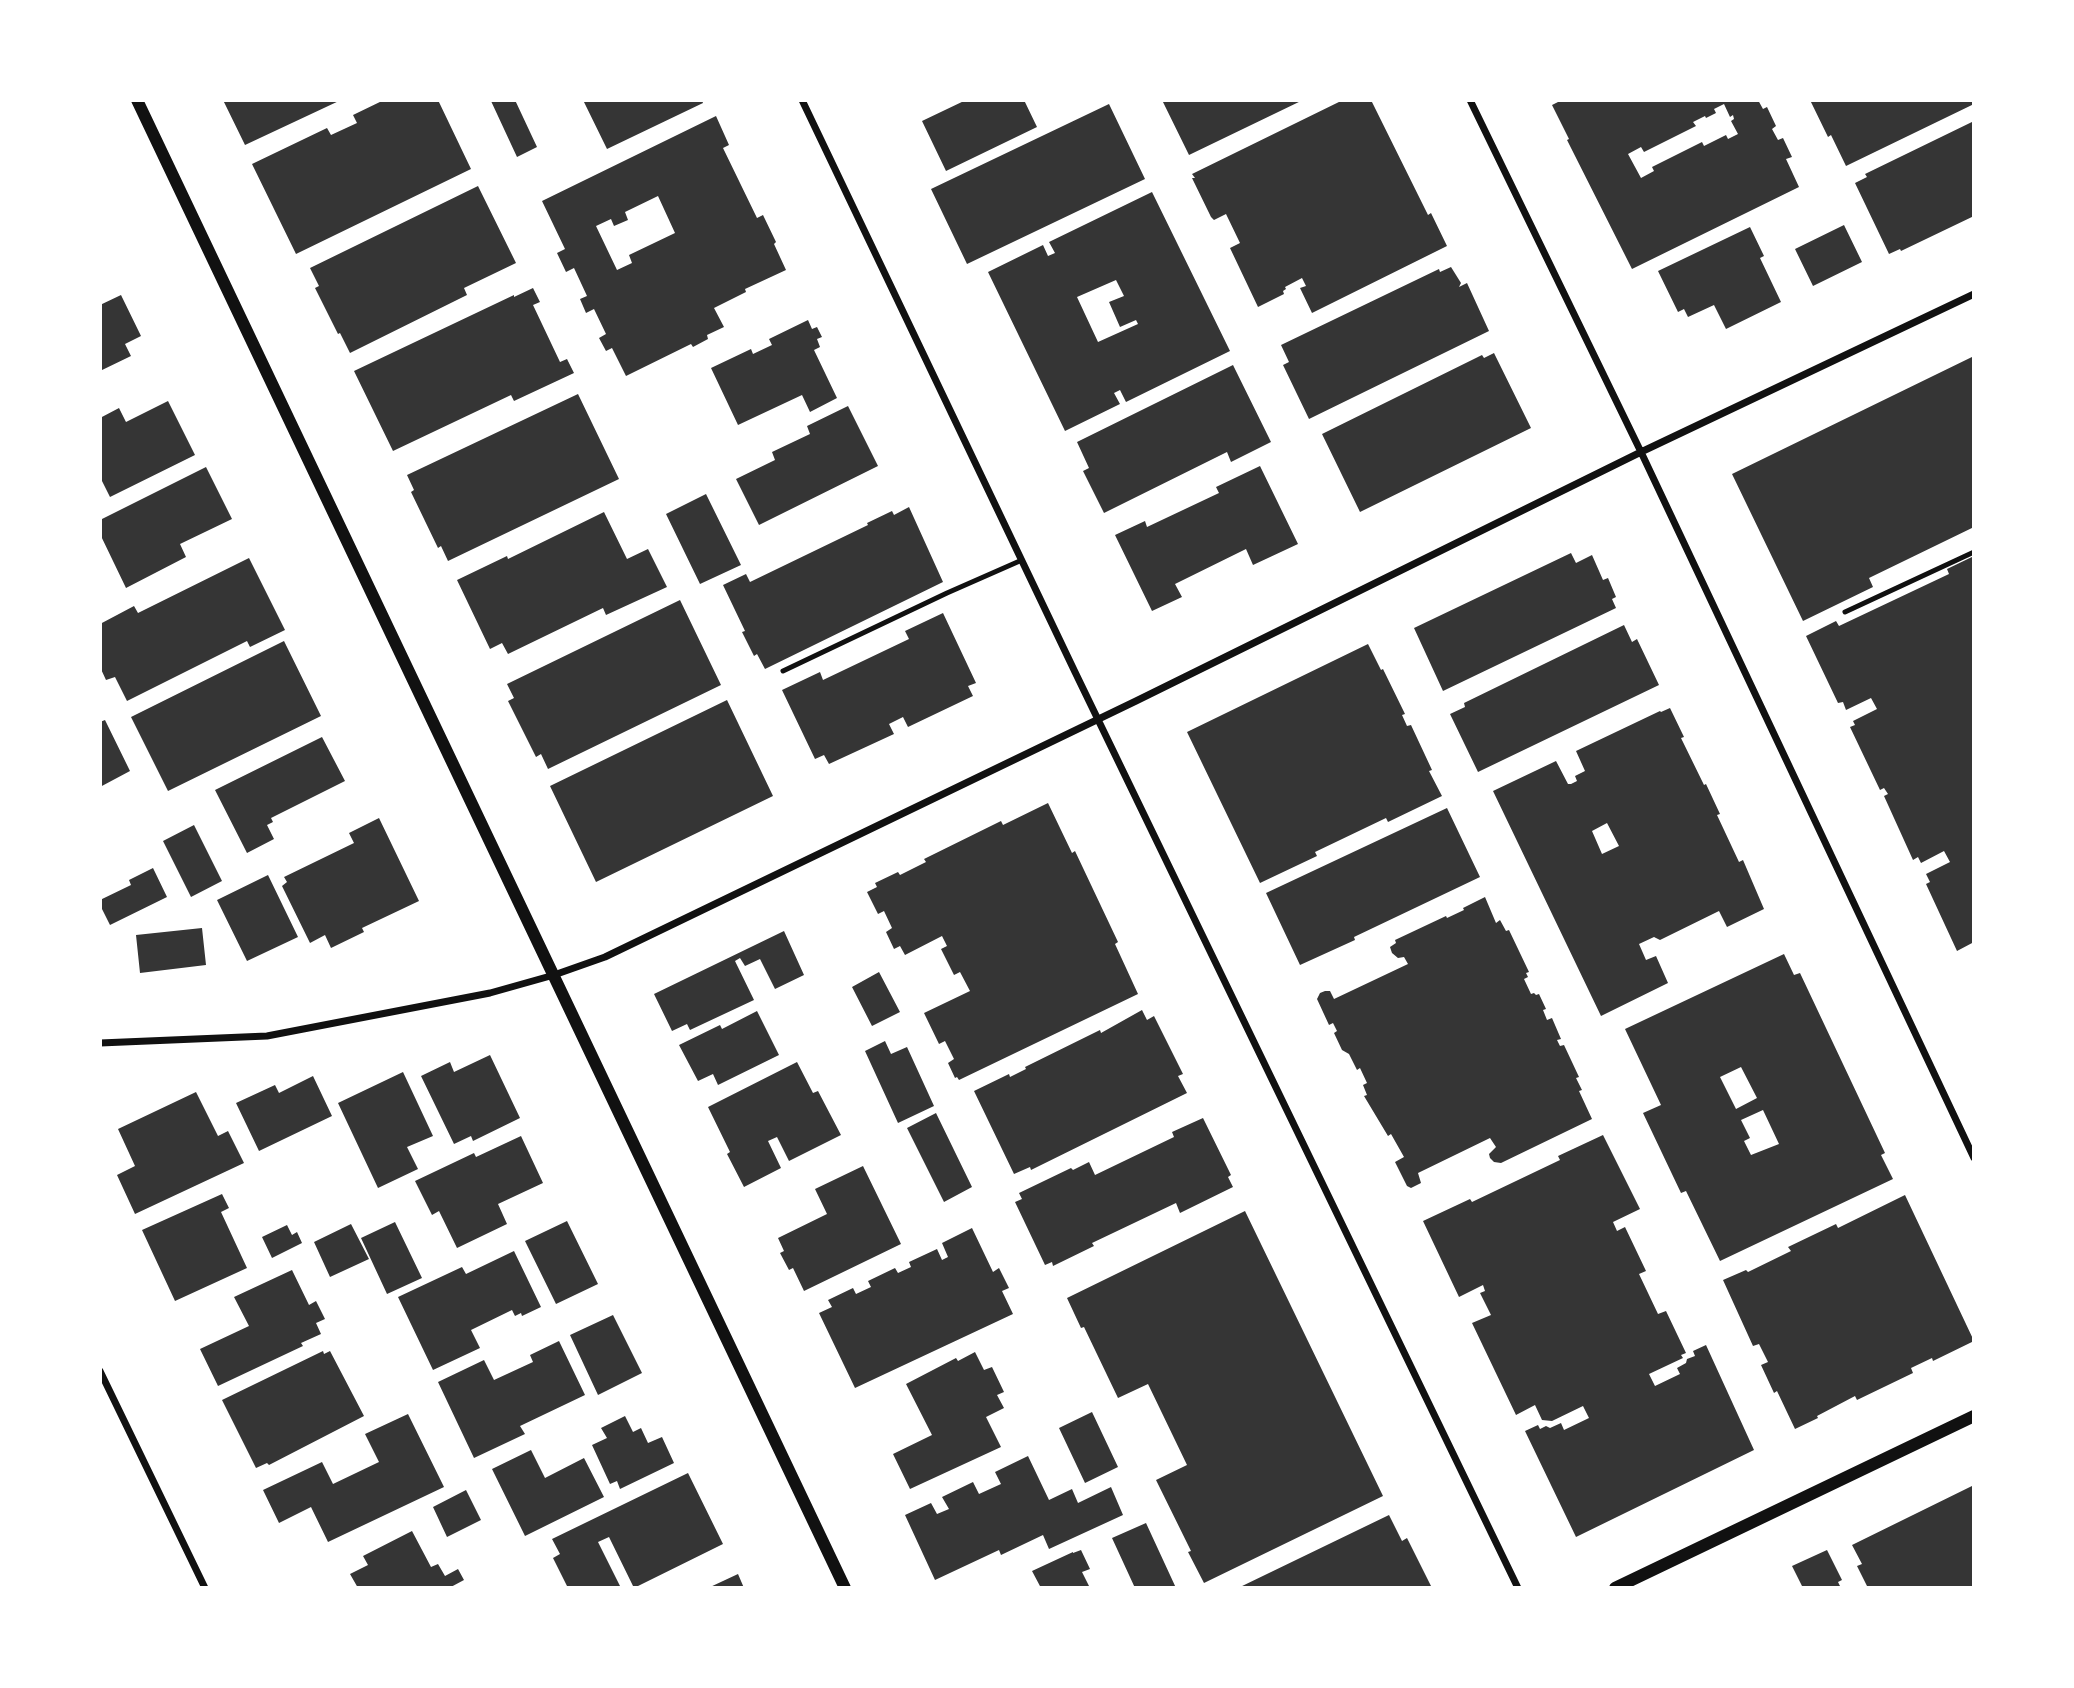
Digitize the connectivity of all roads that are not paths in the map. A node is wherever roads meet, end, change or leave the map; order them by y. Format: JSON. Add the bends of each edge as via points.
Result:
{"nodes":[{"id":1,"x":137,"y":100,"type":"edge"},
{"id":2,"x":802,"y":100,"type":"edge"},
{"id":3,"x":1470,"y":100,"type":"edge"},
{"id":4,"x":1974,"y":294,"type":"edge"},
{"id":5,"x":1641,"y":452,"type":"junction"},
{"id":6,"x":1974,"y":552,"type":"edge"},
{"id":7,"x":1022,"y":560,"type":"junction"},
{"id":8,"x":1844,"y":612,"type":"dead end"},
{"id":9,"x":783,"y":671,"type":"dead end"},
{"id":10,"x":1098,"y":719,"type":"junction"},
{"id":11,"x":554,"y":975,"type":"junction"},
{"id":12,"x":100,"y":1043,"type":"edge"},
{"id":13,"x":1974,"y":1158,"type":"edge"},
{"id":14,"x":100,"y":1371,"type":"edge"},
{"id":15,"x":1974,"y":1416,"type":"edge"},
{"id":16,"x":205,"y":1588,"type":"edge"},
{"id":17,"x":845,"y":1588,"type":"edge"},
{"id":18,"x":1518,"y":1588,"type":"edge"},
{"id":19,"x":1615,"y":1588,"type":"edge"}],
"edges":[{"from":1,"to":11,"type":"street"},
{"from":2,"to":7,"type":"street"},
{"from":3,"to":5,"type":"street"},
{"from":4,"to":5,"type":"street"},
{"from":5,"to":10,"type":"street"},
{"from":5,"to":13,"type":"street"},
{"from":6,"to":8,"type":"lane"},
{"from":7,"to":9,"type":"lane"},
{"from":7,"to":10,"type":"street"},
{"from":10,"to":11,"type":"street","via":[[605,957]]},
{"from":10,"to":18,"type":"street"},
{"from":11,"to":12,"type":"street","via":[[490,993],[267,1036]]},
{"from":11,"to":17,"type":"street"},
{"from":14,"to":16,"type":"street"},
{"from":15,"to":19,"type":"street"}]}
